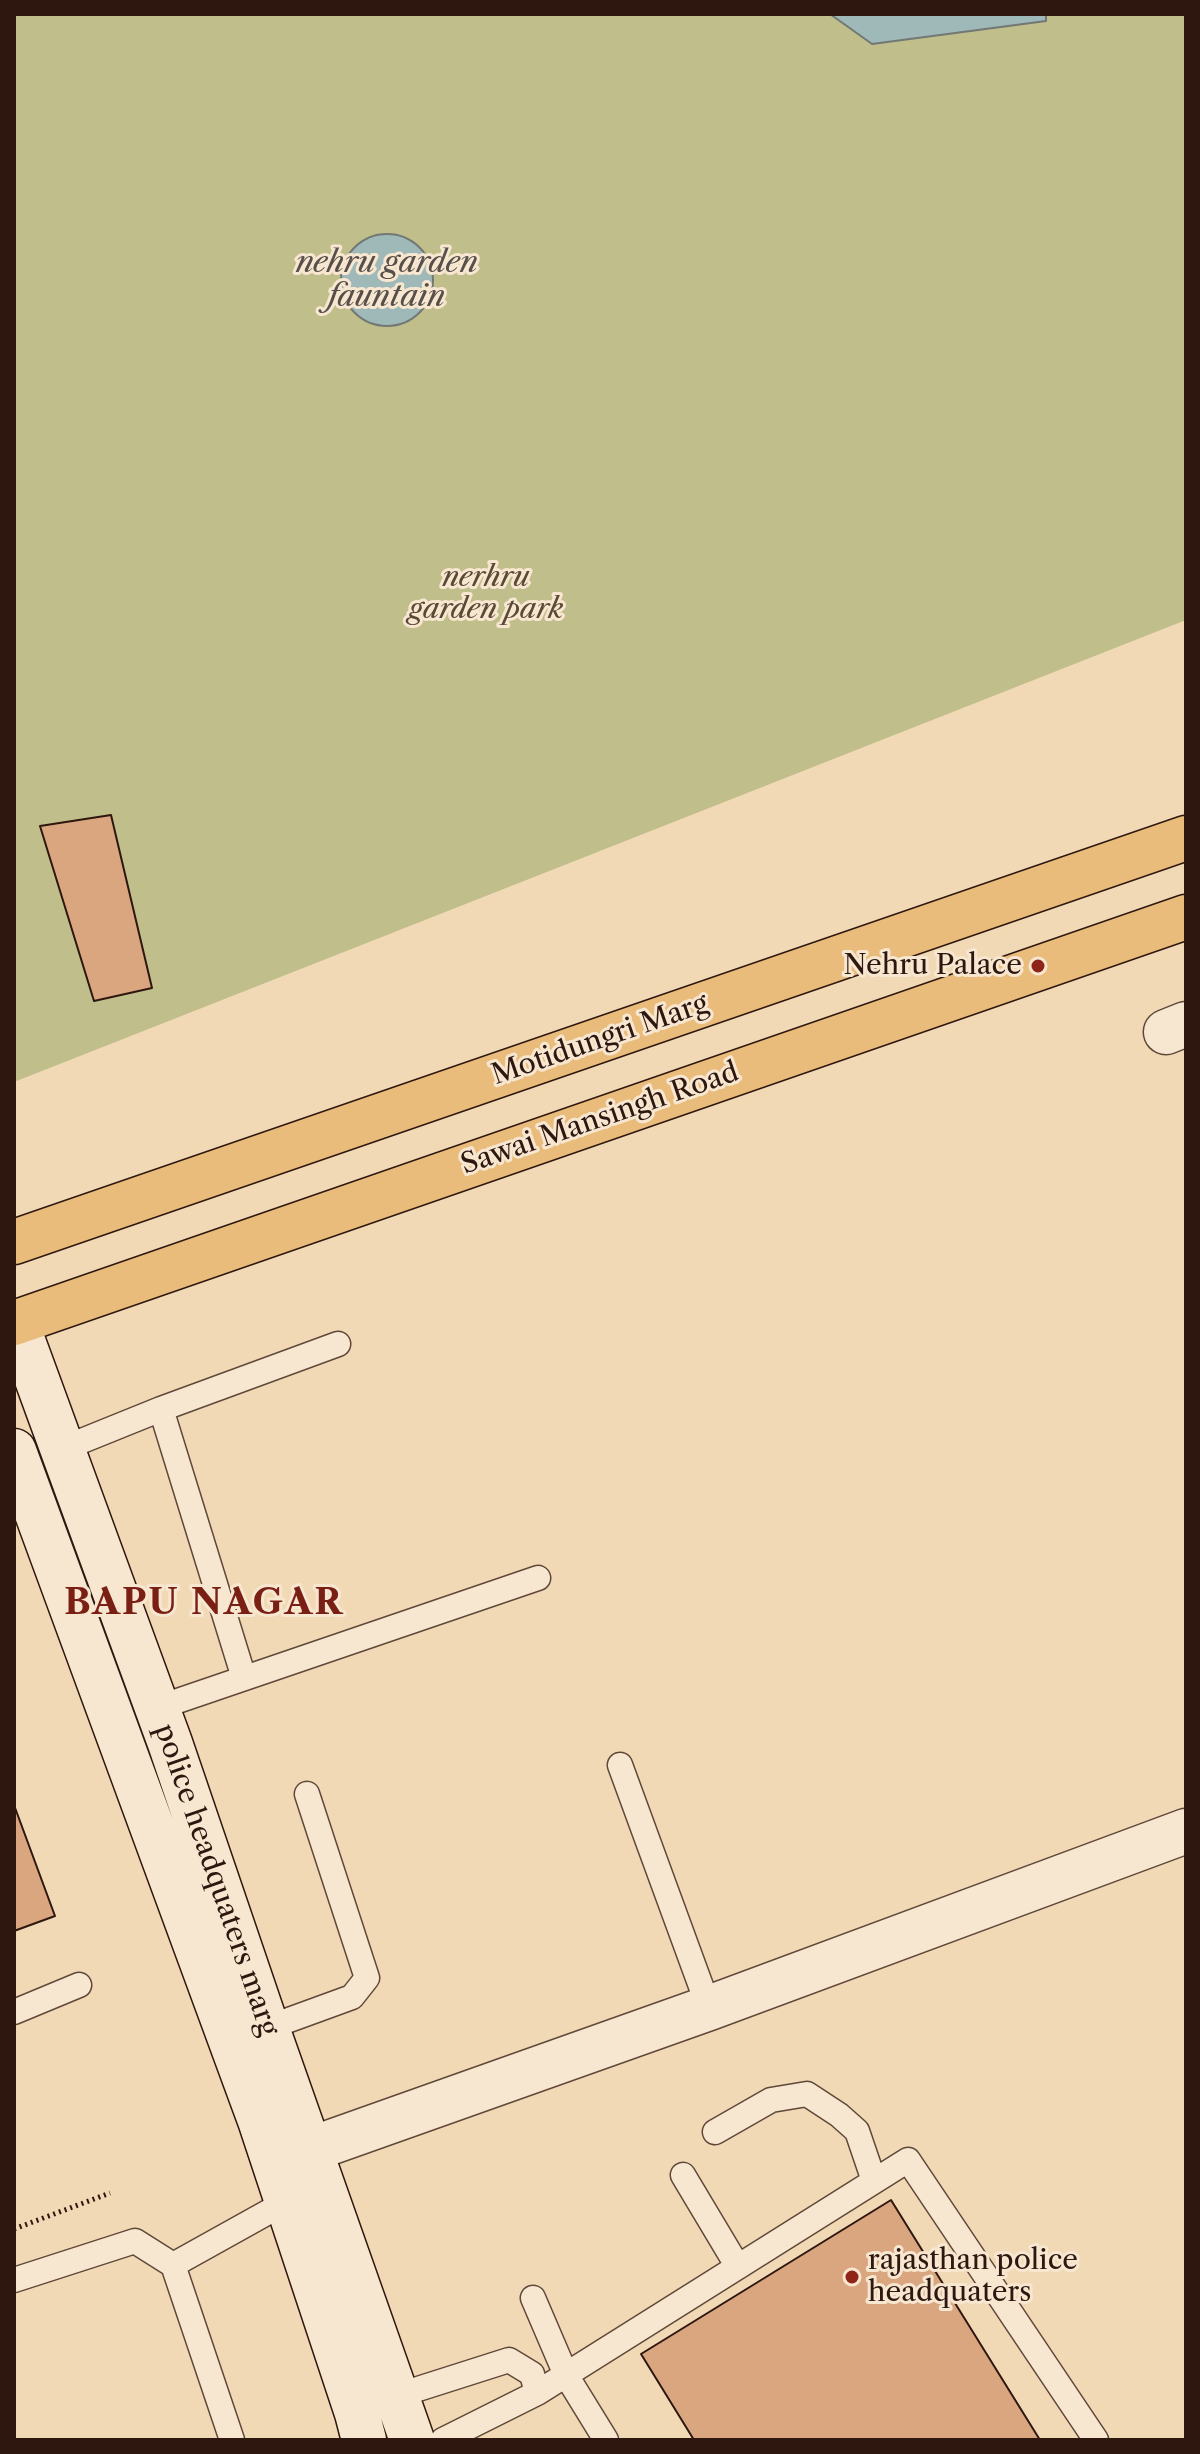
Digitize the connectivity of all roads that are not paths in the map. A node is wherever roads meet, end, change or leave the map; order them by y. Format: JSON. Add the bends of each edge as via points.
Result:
{"nodes":[{"id":1,"x":1186,"y":838,"type":"edge"},
{"id":2,"x":1186,"y":917,"type":"edge"},
{"id":3,"x":14,"y":1242,"type":"edge"},
{"id":4,"x":15,"y":1322,"type":"edge"},
{"id":5,"x":338,"y":1344,"type":"dead end"},
{"id":6,"x":161,"y":1409,"type":"junction"},
{"id":7,"x":62,"y":1449,"type":"junction"},
{"id":8,"x":14,"y":1451,"type":"edge"},
{"id":9,"x":538,"y":1578,"type":"dead end"},
{"id":10,"x":244,"y":1678,"type":"junction"},
{"id":11,"x":157,"y":1708,"type":"junction"},
{"id":12,"x":620,"y":1765,"type":"dead end"},
{"id":13,"x":307,"y":1794,"type":"dead end"},
{"id":14,"x":1186,"y":1831,"type":"edge"},
{"id":15,"x":79,"y":1985,"type":"dead end"},
{"id":16,"x":709,"y":2008,"type":"junction"},
{"id":17,"x":14,"y":2012,"type":"edge"},
{"id":18,"x":267,"y":2028,"type":"junction"},
{"id":19,"x":715,"y":2132,"type":"dead end"},
{"id":20,"x":309,"y":2150,"type":"junction"},
{"id":21,"x":683,"y":2175,"type":"dead end"},
{"id":22,"x":874,"y":2181,"type":"junction"},
{"id":23,"x":288,"y":2201,"type":"junction"},
{"id":24,"x":173,"y":2265,"type":"junction"},
{"id":25,"x":738,"y":2267,"type":"junction"},
{"id":26,"x":14,"y":2280,"type":"edge"},
{"id":27,"x":533,"y":2298,"type":"dead end"},
{"id":28,"x":566,"y":2375,"type":"junction"},
{"id":29,"x":537,"y":2393,"type":"junction"},
{"id":30,"x":396,"y":2396,"type":"junction"},
{"id":31,"x":356,"y":2438,"type":"edge"},
{"id":32,"x":232,"y":2440,"type":"edge"},
{"id":33,"x":412,"y":2440,"type":"edge"},
{"id":34,"x":443,"y":2440,"type":"edge"},
{"id":35,"x":606,"y":2440,"type":"edge"},
{"id":36,"x":1096,"y":2440,"type":"edge"}],
"edges":[{"from":1,"to":3,"type":"main road","name":"Motidungri Marg"},
{"from":2,"to":4,"type":"main road","name":"Sawai Mansingh Road"},
{"from":4,"to":7,"type":"street","name":"police headquaters marg"},
{"from":5,"to":6,"type":"lane"},
{"from":6,"to":7,"type":"lane"},
{"from":6,"to":10,"type":"lane"},
{"from":7,"to":11,"type":"street","name":"police headquaters marg"},
{"from":8,"to":23,"type":"street","name":"police headquaters marg"},
{"from":9,"to":10,"type":"lane"},
{"from":10,"to":11,"type":"lane"},
{"from":11,"to":18,"type":"street","name":"police headquaters marg"},
{"from":12,"to":16,"type":"lane"},
{"from":13,"to":18,"type":"lane","via":[[367,1978],[352,1997]]},
{"from":14,"to":16,"type":"street"},
{"from":15,"to":17,"type":"lane"},
{"from":16,"to":20,"type":"street"},
{"from":18,"to":20,"type":"street","name":"police headquaters marg"},
{"from":19,"to":22,"type":"lane","via":[[771,2100],[807,2094],[857,2131]]},
{"from":20,"to":30,"type":"street","name":"police headquaters marg"},
{"from":21,"to":25,"type":"lane"},
{"from":22,"to":25,"type":"lane"},
{"from":22,"to":36,"type":"lane","via":[[908,2160]]},
{"from":23,"to":24,"type":"lane"},
{"from":23,"to":31,"type":"street","name":"police headquaters marg"},
{"from":24,"to":26,"type":"lane","via":[[135,2241]]},
{"from":24,"to":32,"type":"lane"},
{"from":25,"to":28,"type":"lane"},
{"from":27,"to":28,"type":"lane"},
{"from":28,"to":29,"type":"lane"},
{"from":28,"to":35,"type":"lane"},
{"from":29,"to":30,"type":"lane","via":[[532,2374],[509,2360]]},
{"from":29,"to":34,"type":"lane"},
{"from":30,"to":33,"type":"street","name":"police headquaters marg"}]}
